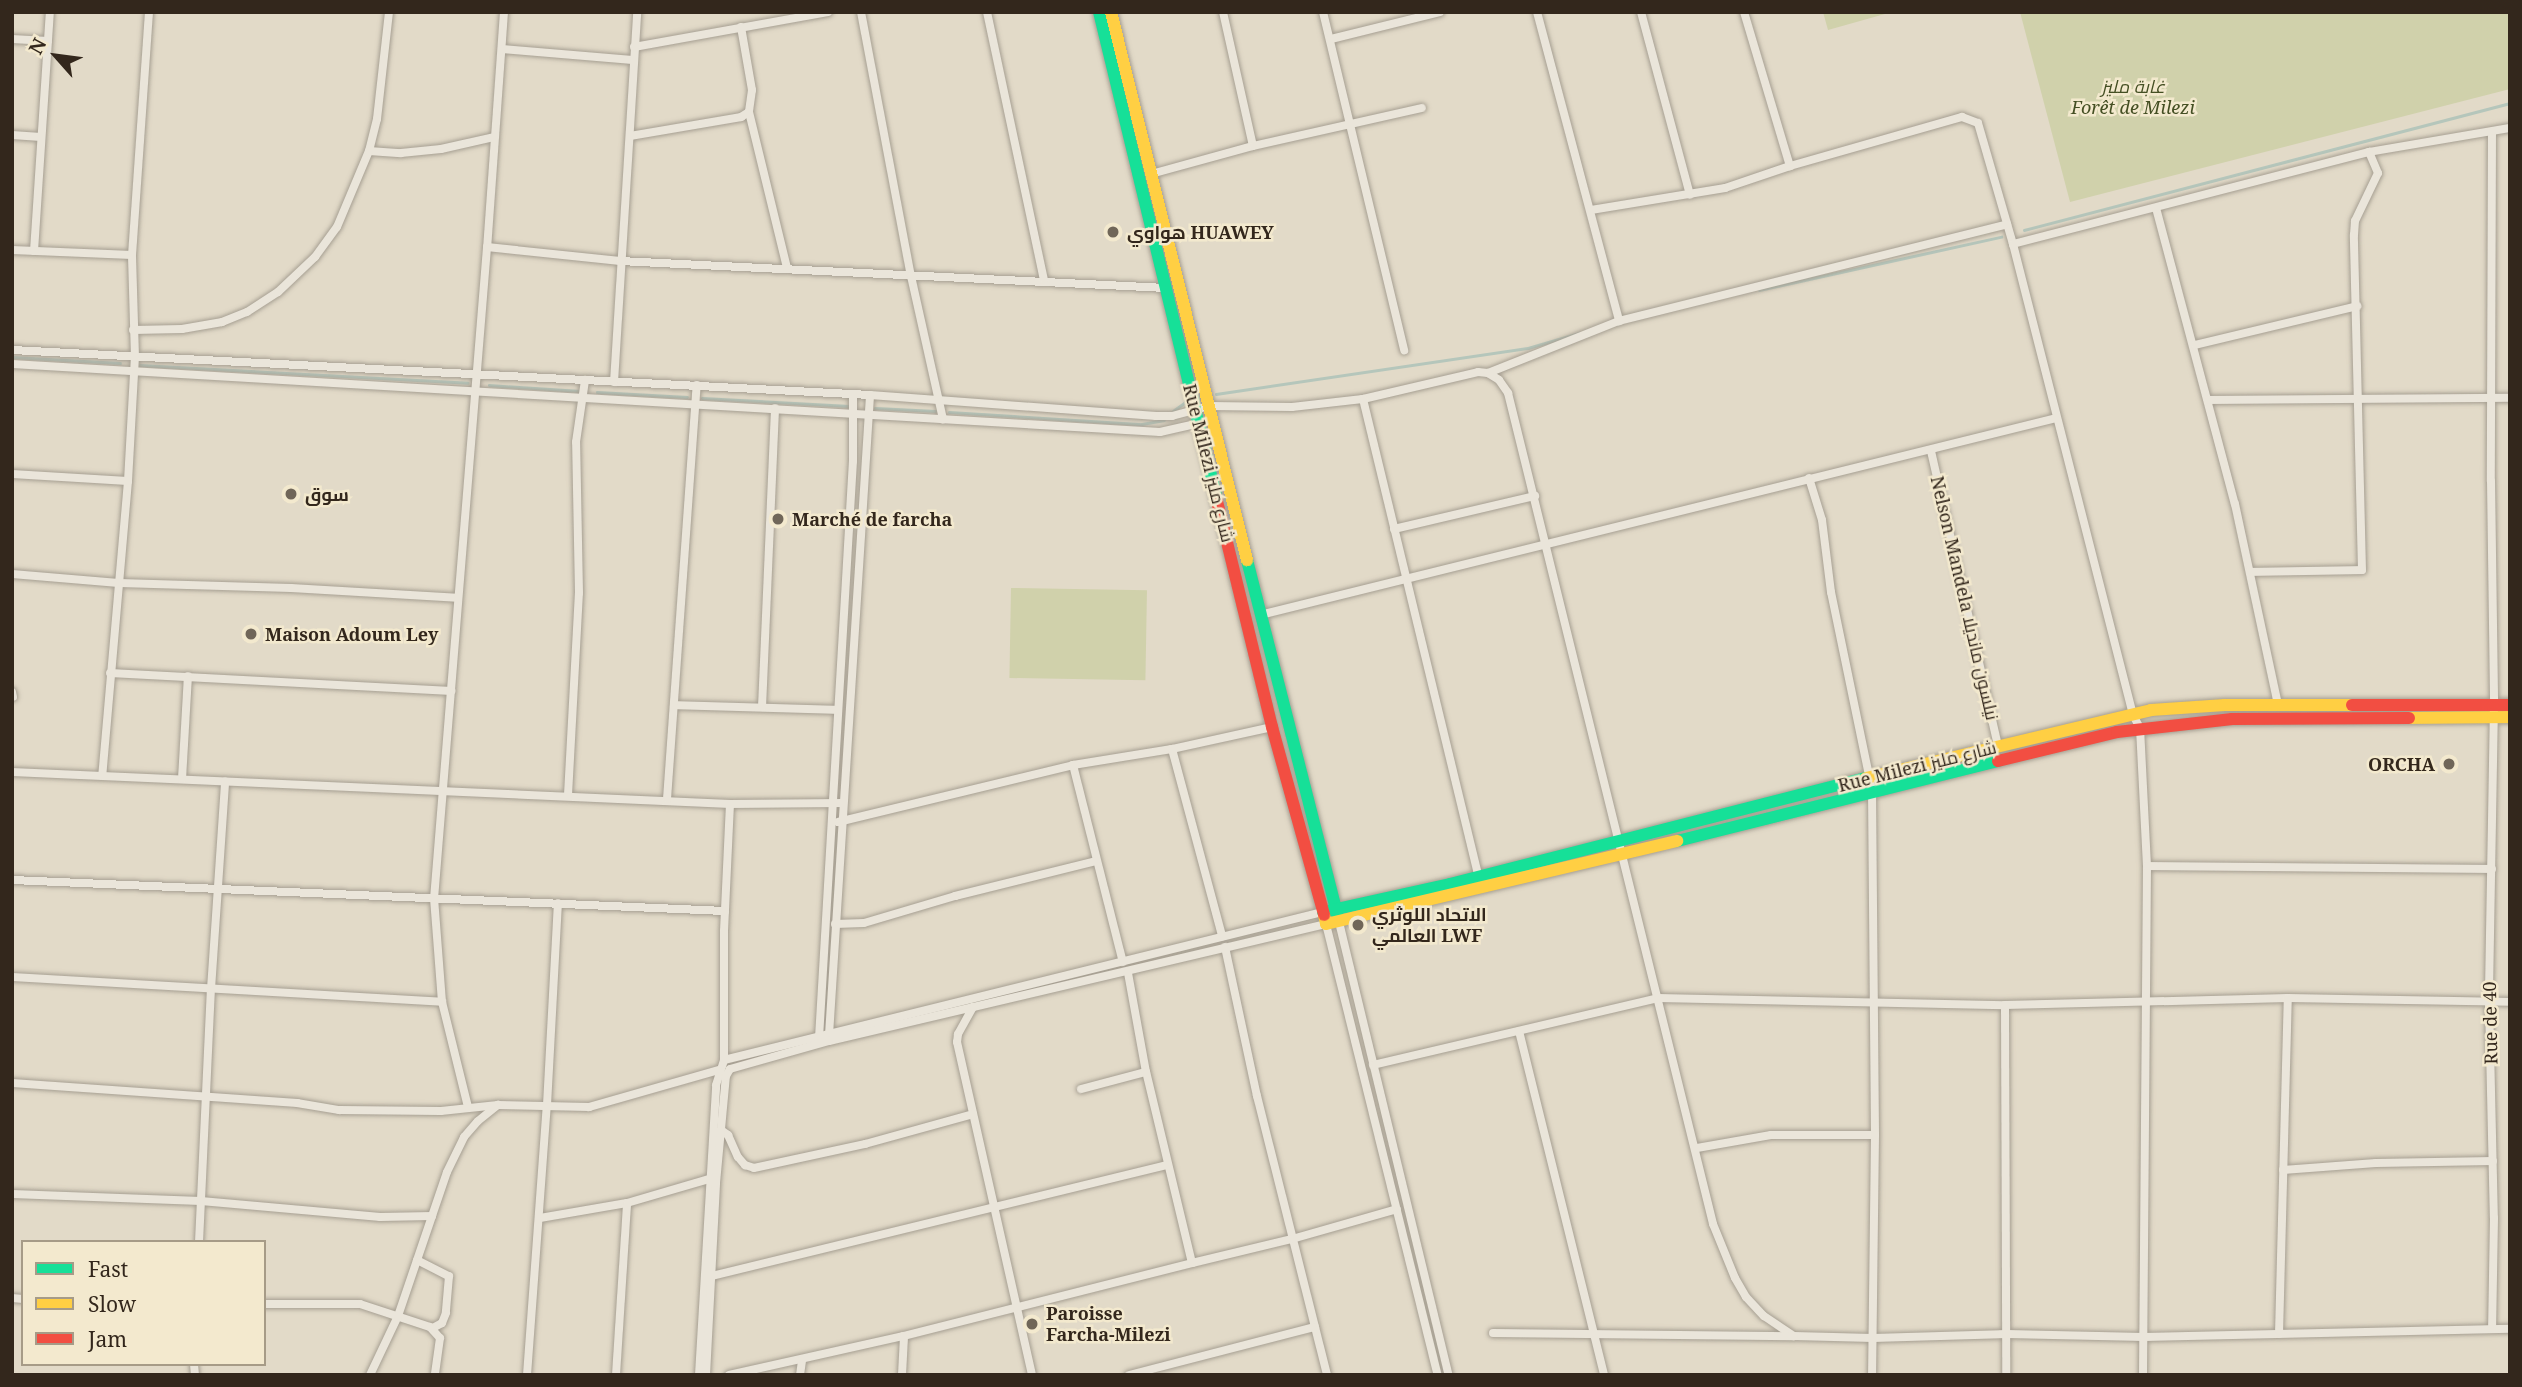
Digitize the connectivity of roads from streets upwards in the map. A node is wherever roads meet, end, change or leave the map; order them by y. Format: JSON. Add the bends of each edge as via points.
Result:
{"nodes":[{"id":1,"x":50,"y":12,"type":"edge"},
{"id":2,"x":149,"y":12,"type":"edge"},
{"id":3,"x":389,"y":12,"type":"edge"},
{"id":4,"x":504,"y":12,"type":"edge"},
{"id":5,"x":637,"y":12,"type":"edge"},
{"id":6,"x":828,"y":12,"type":"edge"},
{"id":7,"x":861,"y":12,"type":"edge"},
{"id":8,"x":987,"y":12,"type":"edge"},
{"id":9,"x":1100,"y":12,"type":"edge"},
{"id":10,"x":1111,"y":12,"type":"edge"},
{"id":11,"x":1223,"y":12,"type":"edge"},
{"id":12,"x":1323,"y":12,"type":"edge"},
{"id":13,"x":1440,"y":12,"type":"edge"},
{"id":14,"x":1537,"y":12,"type":"edge"},
{"id":15,"x":1641,"y":12,"type":"edge"},
{"id":16,"x":1744,"y":12,"type":"edge"},
{"id":17,"x":741,"y":27,"type":"junction"},
{"id":18,"x":12,"y":39,"type":"edge"},
{"id":19,"x":1331,"y":39,"type":"junction"},
{"id":20,"x":48,"y":41,"type":"junction"},
{"id":21,"x":634,"y":47,"type":"junction"},
{"id":22,"x":502,"y":49,"type":"junction"},
{"id":23,"x":634,"y":60,"type":"junction"},
{"id":24,"x":1422,"y":108,"type":"dead end"},
{"id":25,"x":749,"y":112,"type":"junction"},
{"id":26,"x":1350,"y":124,"type":"junction"},
{"id":27,"x":2510,"y":128,"type":"edge"},
{"id":28,"x":2492,"y":132,"type":"junction"},
{"id":29,"x":12,"y":135,"type":"edge"},
{"id":30,"x":630,"y":136,"type":"junction"},
{"id":31,"x":41,"y":137,"type":"junction"},
{"id":32,"x":494,"y":137,"type":"junction"},
{"id":33,"x":1254,"y":146,"type":"junction"},
{"id":34,"x":369,"y":151,"type":"junction"},
{"id":35,"x":2369,"y":152,"type":"junction"},
{"id":36,"x":1790,"y":166,"type":"junction"},
{"id":37,"x":1151,"y":174,"type":"junction"},
{"id":38,"x":1690,"y":195,"type":"junction"},
{"id":39,"x":2157,"y":208,"type":"junction"},
{"id":40,"x":1591,"y":210,"type":"junction"},
{"id":41,"x":2007,"y":224,"type":"junction"},
{"id":42,"x":2013,"y":244,"type":"junction"},
{"id":43,"x":487,"y":247,"type":"junction"},
{"id":44,"x":12,"y":250,"type":"edge"},
{"id":45,"x":34,"y":251,"type":"junction"},
{"id":46,"x":132,"y":255,"type":"junction"},
{"id":47,"x":620,"y":261,"type":"junction"},
{"id":48,"x":787,"y":268,"type":"junction"},
{"id":49,"x":911,"y":276,"type":"junction"},
{"id":50,"x":1044,"y":281,"type":"junction"},
{"id":51,"x":1167,"y":288,"type":"junction"},
{"id":52,"x":2357,"y":306,"type":"junction"},
{"id":53,"x":1619,"y":321,"type":"junction"},
{"id":54,"x":133,"y":330,"type":"junction"},
{"id":55,"x":2195,"y":345,"type":"junction"},
{"id":56,"x":12,"y":349,"type":"edge"},
{"id":57,"x":1404,"y":351,"type":"dead end"},
{"id":58,"x":135,"y":357,"type":"junction"},
{"id":59,"x":12,"y":364,"type":"edge"},
{"id":60,"x":134,"y":372,"type":"junction"},
{"id":61,"x":1488,"y":373,"type":"junction"},
{"id":62,"x":475,"y":374,"type":"junction"},
{"id":63,"x":585,"y":380,"type":"junction"},
{"id":64,"x":614,"y":382,"type":"junction"},
{"id":65,"x":696,"y":385,"type":"junction"},
{"id":66,"x":475,"y":391,"type":"junction"},
{"id":67,"x":853,"y":395,"type":"junction"},
{"id":68,"x":870,"y":395,"type":"junction"},
{"id":69,"x":2359,"y":398,"type":"junction"},
{"id":70,"x":2491,"y":398,"type":"junction"},
{"id":71,"x":2510,"y":398,"type":"edge"},
{"id":72,"x":582,"y":399,"type":"junction"},
{"id":73,"x":1363,"y":399,"type":"junction"},
{"id":74,"x":936,"y":400,"type":"junction"},
{"id":75,"x":2209,"y":400,"type":"junction"},
{"id":76,"x":695,"y":403,"type":"junction"},
{"id":77,"x":1209,"y":406,"type":"junction"},
{"id":78,"x":775,"y":408,"type":"junction"},
{"id":79,"x":1195,"y":409,"type":"junction"},
{"id":80,"x":853,"y":415,"type":"junction"},
{"id":81,"x":869,"y":416,"type":"junction"},
{"id":82,"x":2056,"y":418,"type":"junction"},
{"id":83,"x":943,"y":419,"type":"junction"},
{"id":84,"x":1213,"y":420,"type":"junction"},
{"id":85,"x":1198,"y":424,"type":"junction"},
{"id":86,"x":1931,"y":451,"type":"junction"},
{"id":87,"x":12,"y":474,"type":"edge"},
{"id":88,"x":1809,"y":478,"type":"junction"},
{"id":89,"x":128,"y":481,"type":"junction"},
{"id":90,"x":1535,"y":496,"type":"junction"},
{"id":91,"x":1394,"y":529,"type":"junction"},
{"id":92,"x":1547,"y":544,"type":"junction"},
{"id":93,"x":2250,"y":572,"type":"junction"},
{"id":94,"x":12,"y":574,"type":"edge"},
{"id":95,"x":1405,"y":578,"type":"junction"},
{"id":96,"x":119,"y":583,"type":"junction"},
{"id":97,"x":457,"y":598,"type":"junction"},
{"id":98,"x":1260,"y":615,"type":"junction"},
{"id":99,"x":110,"y":673,"type":"junction"},
{"id":100,"x":188,"y":676,"type":"junction"},
{"id":101,"x":452,"y":691,"type":"junction"},
{"id":102,"x":674,"y":705,"type":"junction"},
{"id":103,"x":2278,"y":705,"type":"junction"},
{"id":104,"x":2510,"y":705,"type":"edge"},
{"id":105,"x":762,"y":707,"type":"junction"},
{"id":106,"x":838,"y":710,"type":"junction"},
{"id":107,"x":2494,"y":711,"type":"junction"},
{"id":108,"x":2133,"y":714,"type":"junction"},
{"id":109,"x":2510,"y":717,"type":"edge"},
{"id":110,"x":1272,"y":727,"type":"junction"},
{"id":111,"x":2140,"y":728,"type":"junction"},
{"id":112,"x":1998,"y":745,"type":"junction"},
{"id":113,"x":1172,"y":749,"type":"junction"},
{"id":114,"x":1073,"y":765,"type":"junction"},
{"id":115,"x":12,"y":772,"type":"edge"},
{"id":116,"x":102,"y":776,"type":"junction"},
{"id":117,"x":182,"y":779,"type":"junction"},
{"id":118,"x":225,"y":782,"type":"junction"},
{"id":119,"x":1871,"y":784,"type":"junction"},
{"id":120,"x":445,"y":792,"type":"junction"},
{"id":121,"x":568,"y":795,"type":"junction"},
{"id":122,"x":667,"y":799,"type":"junction"},
{"id":123,"x":833,"y":803,"type":"junction"},
{"id":124,"x":844,"y":803,"type":"junction"},
{"id":125,"x":730,"y":804,"type":"junction"},
{"id":126,"x":832,"y":821,"type":"junction"},
{"id":127,"x":842,"y":823,"type":"junction"},
{"id":128,"x":1620,"y":848,"type":"junction"},
{"id":129,"x":1096,"y":860,"type":"junction"},
{"id":130,"x":2147,"y":866,"type":"junction"},
{"id":131,"x":2491,"y":869,"type":"junction"},
{"id":132,"x":1478,"y":876,"type":"junction"},
{"id":133,"x":12,"y":880,"type":"edge"},
{"id":134,"x":217,"y":891,"type":"junction"},
{"id":135,"x":434,"y":900,"type":"junction"},
{"id":136,"x":558,"y":903,"type":"junction"},
{"id":137,"x":725,"y":911,"type":"junction"},
{"id":138,"x":1331,"y":917,"type":"junction"},
{"id":139,"x":835,"y":924,"type":"junction"},
{"id":140,"x":1222,"y":936,"type":"junction"},
{"id":141,"x":1225,"y":947,"type":"junction"},
{"id":142,"x":1123,"y":962,"type":"junction"},
{"id":143,"x":1128,"y":973,"type":"junction"},
{"id":144,"x":12,"y":977,"type":"edge"},
{"id":145,"x":211,"y":989,"type":"junction"},
{"id":146,"x":1658,"y":998,"type":"junction"},
{"id":147,"x":2288,"y":998,"type":"junction"},
{"id":148,"x":2148,"y":1001,"type":"junction"},
{"id":149,"x":442,"y":1002,"type":"junction"},
{"id":150,"x":2510,"y":1002,"type":"edge"},
{"id":151,"x":1872,"y":1003,"type":"junction"},
{"id":152,"x":2489,"y":1003,"type":"junction"},
{"id":153,"x":2005,"y":1005,"type":"junction"},
{"id":154,"x":973,"y":1007,"type":"junction"},
{"id":155,"x":1519,"y":1031,"type":"junction"},
{"id":156,"x":829,"y":1037,"type":"junction"},
{"id":157,"x":819,"y":1039,"type":"junction"},
{"id":158,"x":724,"y":1060,"type":"junction"},
{"id":159,"x":1373,"y":1065,"type":"junction"},
{"id":160,"x":719,"y":1070,"type":"junction"},
{"id":161,"x":1146,"y":1072,"type":"junction"},
{"id":162,"x":12,"y":1083,"type":"edge"},
{"id":163,"x":1081,"y":1088,"type":"dead end"},
{"id":164,"x":206,"y":1097,"type":"junction"},
{"id":165,"x":498,"y":1105,"type":"junction"},
{"id":166,"x":547,"y":1105,"type":"junction"},
{"id":167,"x":468,"y":1107,"type":"junction"},
{"id":168,"x":973,"y":1114,"type":"junction"},
{"id":169,"x":721,"y":1130,"type":"junction"},
{"id":170,"x":1875,"y":1135,"type":"junction"},
{"id":171,"x":1697,"y":1148,"type":"junction"},
{"id":172,"x":2493,"y":1161,"type":"junction"},
{"id":173,"x":1168,"y":1165,"type":"junction"},
{"id":174,"x":2283,"y":1170,"type":"junction"},
{"id":175,"x":709,"y":1179,"type":"junction"},
{"id":176,"x":12,"y":1194,"type":"edge"},
{"id":177,"x":201,"y":1201,"type":"junction"},
{"id":178,"x":627,"y":1203,"type":"junction"},
{"id":179,"x":992,"y":1206,"type":"junction"},
{"id":180,"x":1397,"y":1209,"type":"junction"},
{"id":181,"x":432,"y":1216,"type":"junction"},
{"id":182,"x":540,"y":1217,"type":"junction"},
{"id":183,"x":1292,"y":1239,"type":"junction"},
{"id":184,"x":199,"y":1240,"type":"edge"},
{"id":185,"x":417,"y":1261,"type":"junction"},
{"id":186,"x":1192,"y":1263,"type":"junction"},
{"id":187,"x":712,"y":1276,"type":"junction"},
{"id":188,"x":266,"y":1304,"type":"edge"},
{"id":189,"x":1015,"y":1307,"type":"junction"},
{"id":190,"x":398,"y":1316,"type":"junction"},
{"id":191,"x":1315,"y":1327,"type":"junction"},
{"id":192,"x":433,"y":1328,"type":"junction"},
{"id":193,"x":2492,"y":1329,"type":"junction"},
{"id":194,"x":2510,"y":1329,"type":"edge"},
{"id":195,"x":1493,"y":1334,"type":"dead end"},
{"id":196,"x":1593,"y":1334,"type":"junction"},
{"id":197,"x":2007,"y":1334,"type":"junction"},
{"id":198,"x":2279,"y":1335,"type":"junction"},
{"id":199,"x":904,"y":1336,"type":"junction"},
{"id":200,"x":1794,"y":1336,"type":"junction"},
{"id":201,"x":2144,"y":1337,"type":"junction"},
{"id":202,"x":1873,"y":1338,"type":"junction"},
{"id":203,"x":802,"y":1360,"type":"junction"},
{"id":204,"x":370,"y":1375,"type":"edge"},
{"id":205,"x":435,"y":1375,"type":"edge"},
{"id":206,"x":527,"y":1375,"type":"edge"},
{"id":207,"x":616,"y":1375,"type":"edge"},
{"id":208,"x":699,"y":1375,"type":"edge"},
{"id":209,"x":706,"y":1375,"type":"edge"},
{"id":210,"x":729,"y":1375,"type":"edge"},
{"id":211,"x":800,"y":1375,"type":"edge"},
{"id":212,"x":902,"y":1375,"type":"edge"},
{"id":213,"x":1032,"y":1375,"type":"edge"},
{"id":214,"x":1131,"y":1375,"type":"edge"},
{"id":215,"x":1327,"y":1375,"type":"edge"},
{"id":216,"x":1438,"y":1375,"type":"edge"},
{"id":217,"x":1449,"y":1375,"type":"edge"},
{"id":218,"x":1604,"y":1375,"type":"edge"},
{"id":219,"x":1872,"y":1375,"type":"edge"},
{"id":220,"x":2006,"y":1375,"type":"edge"},
{"id":221,"x":2143,"y":1375,"type":"edge"}],
"edges":[{"from":1,"to":20,"type":"street"},
{"from":2,"to":46,"type":"street"},
{"from":3,"to":34,"type":"street"},
{"from":4,"to":22,"type":"street"},
{"from":5,"to":21,"type":"street"},
{"from":6,"to":17,"type":"street"},
{"from":7,"to":49,"type":"street"},
{"from":8,"to":50,"type":"street"},
{"from":9,"to":51,"type":"street","name":"Rue Milezi شارع مليز"},
{"from":10,"to":37,"type":"street","name":"Rue Milezi شارع مليز"},
{"from":11,"to":33,"type":"street"},
{"from":12,"to":19,"type":"street"},
{"from":13,"to":19,"type":"street"},
{"from":14,"to":40,"type":"street"},
{"from":15,"to":38,"type":"street"},
{"from":16,"to":36,"type":"street"},
{"from":17,"to":21,"type":"street"},
{"from":17,"to":25,"type":"street","via":[[752,90]]},
{"from":18,"to":20,"type":"street"},
{"from":19,"to":26,"type":"street"},
{"from":20,"to":31,"type":"street"},
{"from":21,"to":23,"type":"street"},
{"from":22,"to":23,"type":"street"},
{"from":22,"to":32,"type":"street"},
{"from":23,"to":30,"type":"street"},
{"from":24,"to":26,"type":"street"},
{"from":25,"to":30,"type":"street","via":[[732,119]]},
{"from":25,"to":48,"type":"street"},
{"from":26,"to":33,"type":"street"},
{"from":26,"to":57,"type":"street"},
{"from":27,"to":28,"type":"street"},
{"from":28,"to":35,"type":"street"},
{"from":28,"to":70,"type":"street","name":"Rue de 40"},
{"from":29,"to":31,"type":"street"},
{"from":30,"to":47,"type":"street"},
{"from":31,"to":45,"type":"street"},
{"from":32,"to":34,"type":"street","via":[[414,152]]},
{"from":32,"to":43,"type":"street"},
{"from":33,"to":37,"type":"street"},
{"from":34,"to":54,"type":"street","via":[[337,226],[315,257],[278,292],[222,322]]},
{"from":35,"to":39,"type":"street"},
{"from":35,"to":52,"type":"street","via":[[2378,173],[2355,221]]},
{"from":36,"to":38,"type":"street"},
{"from":36,"to":41,"type":"street","via":[[1962,117],[1972,118],[1978,123]]},
{"from":37,"to":77,"type":"street","name":"Rue Milezi شارع مليز"},
{"from":38,"to":40,"type":"street"},
{"from":39,"to":42,"type":"street"},
{"from":39,"to":55,"type":"street"},
{"from":40,"to":53,"type":"street"},
{"from":41,"to":42,"type":"street"},
{"from":41,"to":53,"type":"street"},
{"from":42,"to":82,"type":"street"},
{"from":43,"to":47,"type":"street"},
{"from":43,"to":62,"type":"street"},
{"from":44,"to":45,"type":"street"},
{"from":45,"to":46,"type":"street"},
{"from":46,"to":54,"type":"street"},
{"from":47,"to":48,"type":"street"},
{"from":47,"to":64,"type":"street"},
{"from":48,"to":49,"type":"street"},
{"from":49,"to":50,"type":"street"},
{"from":49,"to":74,"type":"street"},
{"from":50,"to":51,"type":"street"},
{"from":51,"to":79,"type":"street","name":"Rue Milezi شارع مليز"},
{"from":52,"to":55,"type":"street"},
{"from":52,"to":69,"type":"street"},
{"from":53,"to":61,"type":"street"},
{"from":54,"to":58,"type":"street"},
{"from":55,"to":75,"type":"street"},
{"from":56,"to":58,"type":"street"},
{"from":58,"to":60,"type":"street"},
{"from":58,"to":62,"type":"street"},
{"from":59,"to":60,"type":"street"},
{"from":60,"to":66,"type":"street"},
{"from":60,"to":89,"type":"street"},
{"from":61,"to":73,"type":"street"},
{"from":61,"to":90,"type":"street","via":[[1508,393]]},
{"from":62,"to":63,"type":"street"},
{"from":62,"to":66,"type":"street"},
{"from":63,"to":64,"type":"street"},
{"from":63,"to":72,"type":"street"},
{"from":64,"to":65,"type":"street"},
{"from":65,"to":67,"type":"street"},
{"from":65,"to":76,"type":"street"},
{"from":66,"to":72,"type":"street"},
{"from":66,"to":97,"type":"street"},
{"from":67,"to":68,"type":"street"},
{"from":67,"to":80,"type":"street"},
{"from":68,"to":74,"type":"street"},
{"from":68,"to":81,"type":"street"},
{"from":69,"to":70,"type":"street"},
{"from":69,"to":75,"type":"street"},
{"from":69,"to":93,"type":"street","via":[[2362,570]]},
{"from":70,"to":71,"type":"street"},
{"from":70,"to":107,"type":"street","name":"Rue de 40"},
{"from":72,"to":76,"type":"street"},
{"from":72,"to":121,"type":"street","via":[[576,442],[579,593]]},
{"from":73,"to":77,"type":"street","via":[[1292,407]]},
{"from":73,"to":91,"type":"street"},
{"from":74,"to":79,"type":"street","via":[[1156,416]]},
{"from":74,"to":83,"type":"street"},
{"from":75,"to":93,"type":"street"},
{"from":76,"to":78,"type":"street"},
{"from":76,"to":102,"type":"street"},
{"from":77,"to":79,"type":"street"},
{"from":77,"to":84,"type":"street","name":"Rue Milezi شارع مليز"},
{"from":78,"to":80,"type":"street"},
{"from":78,"to":105,"type":"street"},
{"from":79,"to":85,"type":"street","name":"Rue Milezi شارع مليز"},
{"from":80,"to":81,"type":"street"},
{"from":80,"to":106,"type":"street"},
{"from":81,"to":83,"type":"street"},
{"from":81,"to":124,"type":"street"},
{"from":82,"to":86,"type":"street"},
{"from":82,"to":108,"type":"street"},
{"from":83,"to":85,"type":"street","via":[[1160,432]]},
{"from":84,"to":85,"type":"street"},
{"from":84,"to":98,"type":"street","name":"Rue Milezi شارع مليز"},
{"from":85,"to":110,"type":"street","name":"Rue Milezi شارع مليز"},
{"from":86,"to":88,"type":"street"},
{"from":86,"to":112,"type":"street","name":"Nelson Mandela نيلسون مانديلا"},
{"from":87,"to":89,"type":"street"},
{"from":88,"to":92,"type":"street"},
{"from":88,"to":119,"type":"street","via":[[1822,520],[1831,592]]},
{"from":89,"to":96,"type":"street"},
{"from":90,"to":91,"type":"street"},
{"from":90,"to":92,"type":"street"},
{"from":91,"to":95,"type":"street"},
{"from":92,"to":95,"type":"street"},
{"from":92,"to":128,"type":"street"},
{"from":93,"to":103,"type":"street"},
{"from":94,"to":96,"type":"street"},
{"from":95,"to":98,"type":"street"},
{"from":95,"to":132,"type":"street"},
{"from":96,"to":97,"type":"street","via":[[290,587]]},
{"from":96,"to":99,"type":"street"},
{"from":97,"to":101,"type":"street"},
{"from":98,"to":138,"type":"street","name":"Rue Milezi شارع مليز"},
{"from":99,"to":100,"type":"street"},
{"from":99,"to":116,"type":"street"},
{"from":100,"to":101,"type":"street"},
{"from":100,"to":117,"type":"street"},
{"from":101,"to":120,"type":"street"},
{"from":102,"to":105,"type":"street"},
{"from":102,"to":122,"type":"street"},
{"from":103,"to":107,"type":"street","name":"Rue Milezi شارع مليز"},
{"from":103,"to":108,"type":"street","name":"Rue Milezi شارع مليز","via":[[2189,707]]},
{"from":104,"to":107,"type":"street","name":"Rue Milezi شارع مليز"},
{"from":105,"to":106,"type":"street"},
{"from":106,"to":123,"type":"street"},
{"from":107,"to":109,"type":"street","name":"Rue Milezi شارع مليز"},
{"from":107,"to":111,"type":"street","name":"Rue Milezi شارع مليز","via":[[2232,719]]},
{"from":107,"to":131,"type":"street","name":"Rue de 40"},
{"from":108,"to":111,"type":"street"},
{"from":108,"to":112,"type":"street","name":"Rue Milezi شارع مليز"},
{"from":110,"to":113,"type":"street"},
{"from":110,"to":138,"type":"street","name":"Rue Milezi شارع مليز"},
{"from":111,"to":119,"type":"street","name":"Rue Milezi شارع مليز"},
{"from":111,"to":130,"type":"street"},
{"from":112,"to":119,"type":"street","name":"Rue Milezi شارع مليز"},
{"from":113,"to":114,"type":"street"},
{"from":113,"to":140,"type":"street"},
{"from":114,"to":127,"type":"street"},
{"from":114,"to":129,"type":"street"},
{"from":115,"to":116,"type":"street"},
{"from":116,"to":117,"type":"street"},
{"from":117,"to":118,"type":"street"},
{"from":118,"to":120,"type":"street"},
{"from":118,"to":134,"type":"street"},
{"from":119,"to":128,"type":"street","name":"Rue Milezi شارع مليز"},
{"from":119,"to":151,"type":"street","via":[[1875,876]]},
{"from":120,"to":121,"type":"street"},
{"from":120,"to":135,"type":"street"},
{"from":121,"to":122,"type":"street"},
{"from":122,"to":125,"type":"street"},
{"from":123,"to":124,"type":"street"},
{"from":123,"to":125,"type":"street"},
{"from":123,"to":126,"type":"street"},
{"from":124,"to":127,"type":"street"},
{"from":125,"to":137,"type":"street"},
{"from":126,"to":127,"type":"street"},
{"from":126,"to":157,"type":"street"},
{"from":127,"to":139,"type":"street"},
{"from":128,"to":132,"type":"street","name":"Rue Milezi شارع مليز"},
{"from":128,"to":138,"type":"street","name":"Rue Milezi شارع مليز"},
{"from":128,"to":146,"type":"street"},
{"from":129,"to":139,"type":"street","via":[[864,923]]},
{"from":129,"to":142,"type":"street"},
{"from":130,"to":131,"type":"street"},
{"from":130,"to":148,"type":"street"},
{"from":131,"to":152,"type":"street","name":"Rue de 40"},
{"from":132,"to":138,"type":"street","name":"Rue Milezi شارع مليز"},
{"from":133,"to":134,"type":"street"},
{"from":134,"to":135,"type":"street"},
{"from":134,"to":145,"type":"street"},
{"from":135,"to":136,"type":"street"},
{"from":135,"to":149,"type":"street"},
{"from":136,"to":137,"type":"street"},
{"from":136,"to":166,"type":"street"},
{"from":137,"to":158,"type":"street"},
{"from":138,"to":140,"type":"street"},
{"from":138,"to":141,"type":"street"},
{"from":138,"to":159,"type":"street"},
{"from":138,"to":180,"type":"street"},
{"from":139,"to":156,"type":"street"},
{"from":140,"to":142,"type":"street"},
{"from":141,"to":143,"type":"street"},
{"from":141,"to":183,"type":"street"},
{"from":142,"to":156,"type":"street"},
{"from":143,"to":154,"type":"street"},
{"from":143,"to":161,"type":"street"},
{"from":144,"to":145,"type":"street"},
{"from":145,"to":149,"type":"street"},
{"from":145,"to":164,"type":"street"},
{"from":146,"to":151,"type":"street"},
{"from":146,"to":155,"type":"street"},
{"from":146,"to":171,"type":"street"},
{"from":147,"to":148,"type":"street"},
{"from":147,"to":152,"type":"street"},
{"from":147,"to":174,"type":"street"},
{"from":148,"to":153,"type":"street"},
{"from":148,"to":201,"type":"street"},
{"from":149,"to":167,"type":"street"},
{"from":150,"to":152,"type":"street"},
{"from":151,"to":153,"type":"street"},
{"from":151,"to":170,"type":"street"},
{"from":152,"to":172,"type":"street","name":"Rue de 40"},
{"from":153,"to":197,"type":"street"},
{"from":154,"to":156,"type":"street"},
{"from":154,"to":168,"type":"street","via":[[957,1042]]},
{"from":155,"to":159,"type":"street"},
{"from":155,"to":196,"type":"street"},
{"from":156,"to":157,"type":"street"},
{"from":157,"to":158,"type":"street"},
{"from":157,"to":169,"type":"street","via":[[730,1069]]},
{"from":158,"to":160,"type":"street"},
{"from":159,"to":217,"type":"street"},
{"from":160,"to":166,"type":"street","via":[[603,1104]]},
{"from":160,"to":175,"type":"street"},
{"from":161,"to":163,"type":"street"},
{"from":161,"to":173,"type":"street"},
{"from":162,"to":164,"type":"street"},
{"from":164,"to":167,"type":"street","via":[[361,1110]]},
{"from":164,"to":177,"type":"street"},
{"from":165,"to":166,"type":"street"},
{"from":165,"to":167,"type":"street"},
{"from":165,"to":181,"type":"street","via":[[464,1137]]},
{"from":166,"to":182,"type":"street"},
{"from":168,"to":169,"type":"street","via":[[754,1168],[738,1157]]},
{"from":168,"to":179,"type":"street"},
{"from":169,"to":187,"type":"street"},
{"from":170,"to":171,"type":"street","via":[[1771,1135]]},
{"from":170,"to":202,"type":"street"},
{"from":171,"to":200,"type":"street","via":[[1713,1224],[1735,1278],[1764,1316]]},
{"from":172,"to":174,"type":"street"},
{"from":172,"to":193,"type":"street","name":"Rue de 40"},
{"from":173,"to":179,"type":"street"},
{"from":173,"to":186,"type":"street"},
{"from":174,"to":198,"type":"street"},
{"from":175,"to":178,"type":"street"},
{"from":175,"to":208,"type":"street"},
{"from":176,"to":177,"type":"street"},
{"from":177,"to":181,"type":"street","via":[[380,1217]]},
{"from":177,"to":184,"type":"street"},
{"from":178,"to":182,"type":"street"},
{"from":178,"to":207,"type":"street"},
{"from":179,"to":187,"type":"street"},
{"from":179,"to":189,"type":"street"},
{"from":180,"to":183,"type":"street"},
{"from":180,"to":216,"type":"street"},
{"from":181,"to":185,"type":"street"},
{"from":182,"to":206,"type":"street"},
{"from":183,"to":186,"type":"street"},
{"from":183,"to":191,"type":"street"},
{"from":185,"to":190,"type":"street"},
{"from":185,"to":192,"type":"street","via":[[449,1276],[446,1313],[442,1323]]},
{"from":186,"to":189,"type":"street"},
{"from":187,"to":209,"type":"street"},
{"from":188,"to":190,"type":"street","via":[[360,1304]]},
{"from":189,"to":199,"type":"street"},
{"from":189,"to":213,"type":"street"},
{"from":190,"to":192,"type":"street"},
{"from":190,"to":204,"type":"street"},
{"from":191,"to":214,"type":"street"},
{"from":191,"to":215,"type":"street"},
{"from":192,"to":205,"type":"street","via":[[440,1338]]},
{"from":193,"to":194,"type":"street"},
{"from":193,"to":198,"type":"street"},
{"from":195,"to":196,"type":"street"},
{"from":196,"to":200,"type":"street"},
{"from":196,"to":218,"type":"street"},
{"from":197,"to":201,"type":"street"},
{"from":197,"to":202,"type":"street"},
{"from":197,"to":220,"type":"street"},
{"from":198,"to":201,"type":"street"},
{"from":199,"to":203,"type":"street"},
{"from":199,"to":212,"type":"street"},
{"from":200,"to":202,"type":"street"},
{"from":201,"to":221,"type":"street"},
{"from":202,"to":219,"type":"street"},
{"from":203,"to":210,"type":"street"},
{"from":203,"to":211,"type":"street"}]}
